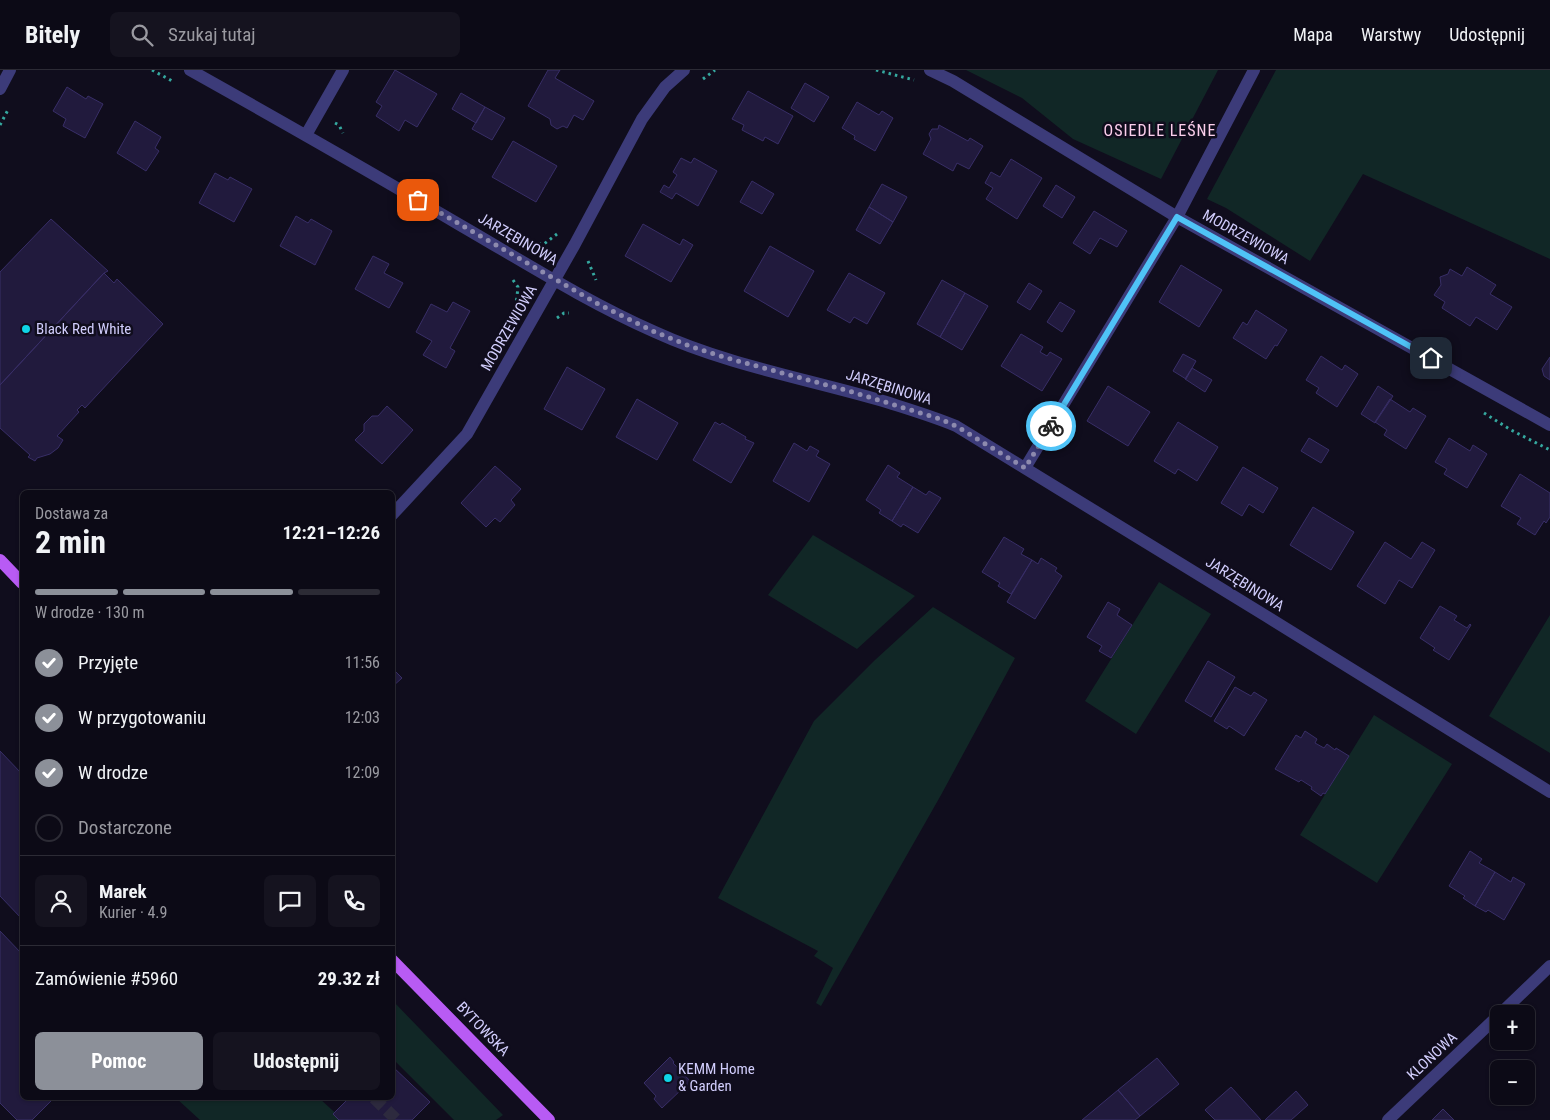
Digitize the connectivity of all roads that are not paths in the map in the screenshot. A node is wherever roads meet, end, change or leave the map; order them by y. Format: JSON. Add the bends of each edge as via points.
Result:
{"nodes":[{"id":1,"x":10,"y":70,"type":"edge"},
{"id":2,"x":190,"y":70,"type":"edge"},
{"id":3,"x":343,"y":70,"type":"edge"},
{"id":4,"x":684,"y":70,"type":"edge"},
{"id":5,"x":930,"y":70,"type":"edge"},
{"id":6,"x":1254,"y":70,"type":"edge"},
{"id":7,"x":0,"y":89,"type":"edge"},
{"id":8,"x":306,"y":134,"type":"junction"},
{"id":9,"x":1177,"y":217,"type":"junction"},
{"id":10,"x":555,"y":279,"type":"junction"},
{"id":11,"x":1550,"y":424,"type":"edge"},
{"id":12,"x":1025,"y":468,"type":"junction"},
{"id":13,"x":395,"y":512,"type":"edge"},
{"id":14,"x":0,"y":560,"type":"edge"},
{"id":15,"x":20,"y":581,"type":"edge"},
{"id":16,"x":1550,"y":792,"type":"edge"},
{"id":17,"x":395,"y":963,"type":"edge"},
{"id":18,"x":1550,"y":966,"type":"edge"},
{"id":19,"x":1509,"y":1005,"type":"edge"},
{"id":20,"x":1490,"y":1023,"type":"edge"},
{"id":21,"x":543,"y":1118,"type":"edge"},
{"id":22,"x":1388,"y":1120,"type":"edge"}],
"edges":[{"from":1,"to":7,"type":"street"},
{"from":2,"to":8,"type":"street","name":"JARZĘBINOWA"},
{"from":3,"to":8,"type":"street"},
{"from":4,"to":10,"type":"street","name":"MODRZEWIOWA","via":[[665,87],[642,118]]},
{"from":5,"to":9,"type":"street","name":"MODRZEWIOWA"},
{"from":6,"to":9,"type":"street"},
{"from":8,"to":10,"type":"street","name":"JARZĘBINOWA"},
{"from":9,"to":11,"type":"street","name":"MODRZEWIOWA"},
{"from":9,"to":12,"type":"street"},
{"from":10,"to":12,"type":"street","name":"JARZĘBINOWA","via":[[600,305],[692,347],[940,419]]},
{"from":10,"to":13,"type":"street","name":"MODRZEWIOWA","via":[[468,434]]},
{"from":12,"to":16,"type":"street","name":"JARZĘBINOWA"},
{"from":14,"to":15,"type":"main road"},
{"from":17,"to":21,"type":"main road","name":"BYTOWSKA"},
{"from":18,"to":19,"type":"street","name":"KLONOWA"},
{"from":20,"to":22,"type":"street","name":"KLONOWA"}]}
